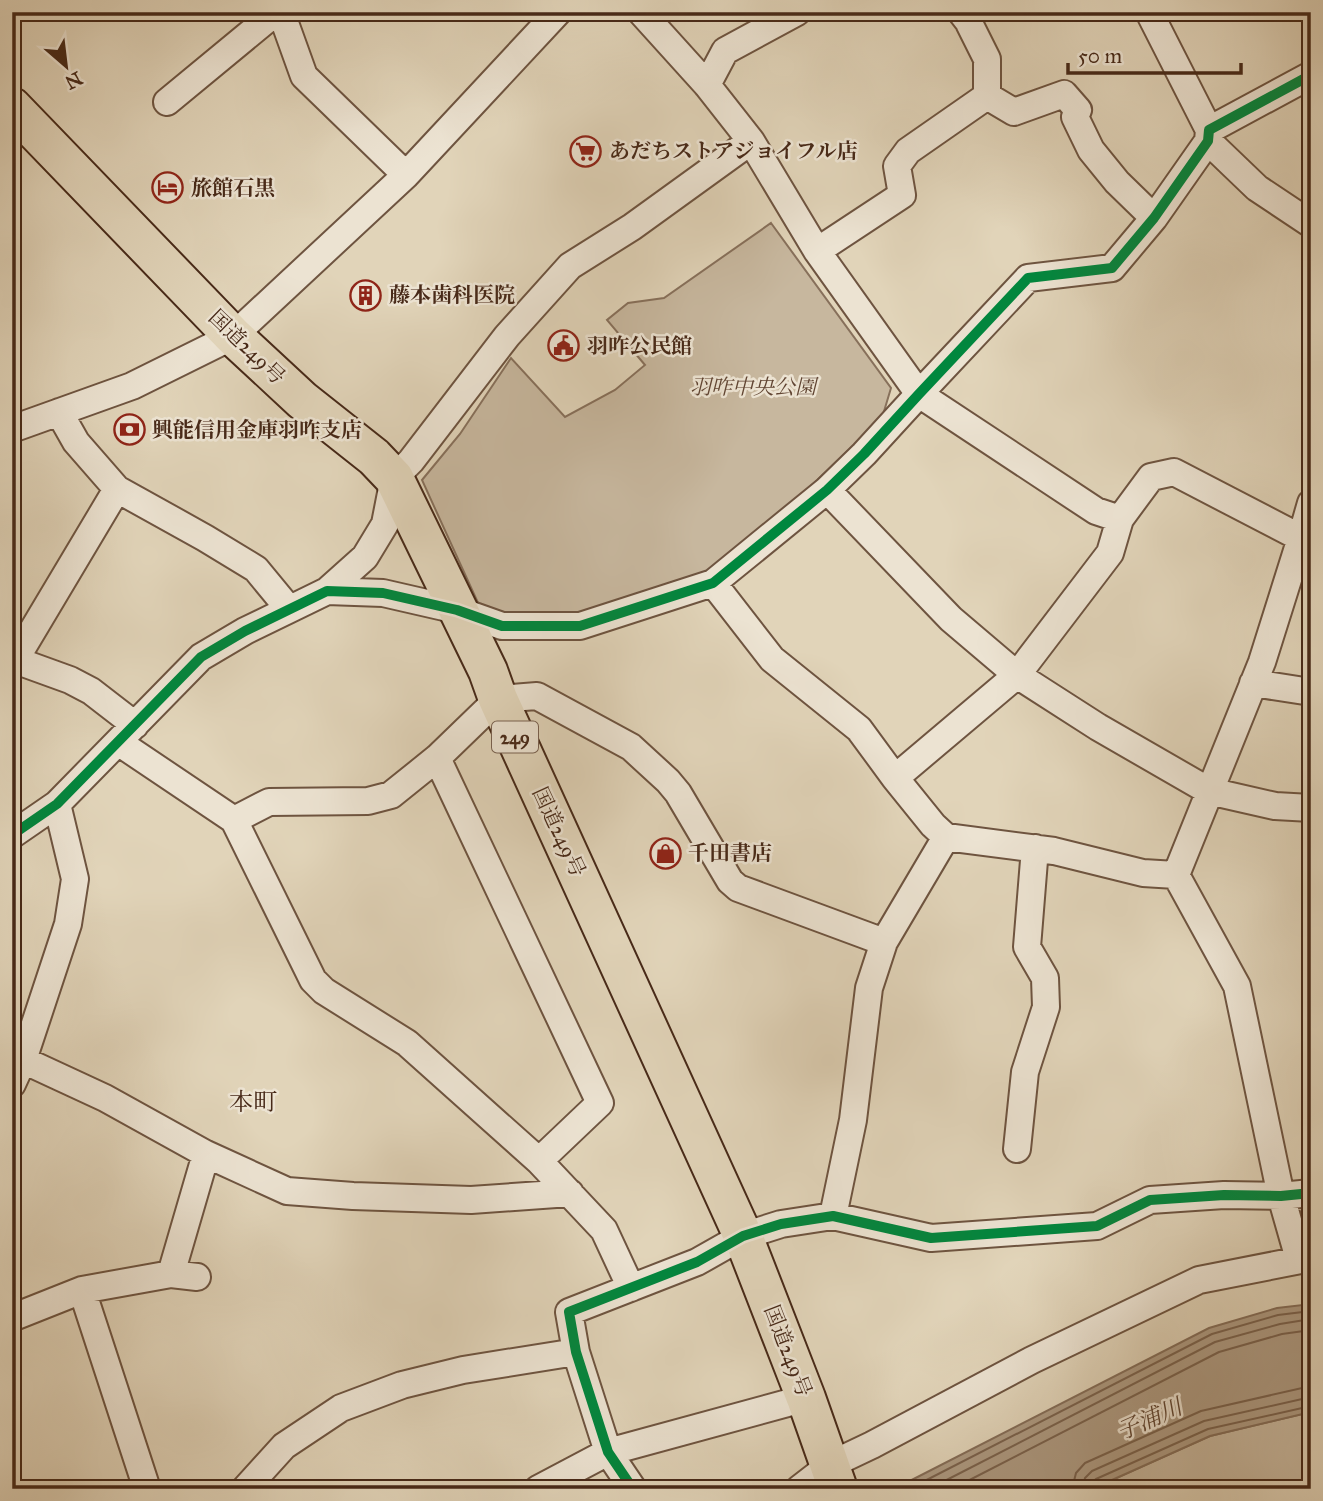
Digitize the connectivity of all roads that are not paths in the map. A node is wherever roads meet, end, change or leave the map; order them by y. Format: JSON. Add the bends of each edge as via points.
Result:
{"nodes":[{"id":1,"x":279,"y":12,"type":"edge"},
{"id":2,"x":558,"y":12,"type":"edge"},
{"id":3,"x":641,"y":12,"type":"edge"},
{"id":4,"x":797,"y":12,"type":"edge"},
{"id":5,"x":961,"y":12,"type":"edge"},
{"id":6,"x":1149,"y":12,"type":"edge"},
{"id":7,"x":1311,"y":75,"type":"edge"},
{"id":8,"x":707,"y":85,"type":"junction"},
{"id":9,"x":987,"y":96,"type":"junction"},
{"id":10,"x":167,"y":102,"type":"dead end"},
{"id":11,"x":13,"y":111,"type":"edge"},
{"id":12,"x":1208,"y":135,"type":"junction"},
{"id":13,"x":751,"y":141,"type":"junction"},
{"id":14,"x":406,"y":175,"type":"junction"},
{"id":15,"x":1154,"y":218,"type":"junction"},
{"id":16,"x":1311,"y":224,"type":"edge"},
{"id":17,"x":817,"y":251,"type":"junction"},
{"id":18,"x":233,"y":336,"type":"junction"},
{"id":19,"x":919,"y":394,"type":"junction"},
{"id":20,"x":59,"y":412,"type":"junction"},
{"id":21,"x":14,"y":422,"type":"edge"},
{"id":22,"x":394,"y":478,"type":"junction"},
{"id":23,"x":117,"y":489,"type":"junction"},
{"id":24,"x":827,"y":490,"type":"junction"},
{"id":25,"x":1311,"y":503,"type":"edge"},
{"id":26,"x":1120,"y":519,"type":"junction"},
{"id":27,"x":1301,"y":538,"type":"junction"},
{"id":28,"x":713,"y":583,"type":"junction"},
{"id":29,"x":327,"y":591,"type":"junction"},
{"id":30,"x":289,"y":609,"type":"junction"},
{"id":31,"x":457,"y":610,"type":"junction"},
{"id":32,"x":13,"y":660,"type":"edge"},
{"id":33,"x":1017,"y":675,"type":"junction"},
{"id":34,"x":1253,"y":683,"type":"junction"},
{"id":35,"x":1311,"y":692,"type":"edge"},
{"id":36,"x":498,"y":699,"type":"junction"},
{"id":37,"x":127,"y":734,"type":"junction"},
{"id":38,"x":436,"y":758,"type":"junction"},
{"id":39,"x":895,"y":778,"type":"junction"},
{"id":40,"x":1209,"y":791,"type":"junction"},
{"id":41,"x":57,"y":804,"type":"junction"},
{"id":42,"x":1311,"y":808,"type":"edge"},
{"id":43,"x":234,"y":820,"type":"junction"},
{"id":44,"x":12,"y":835,"type":"edge"},
{"id":45,"x":947,"y":837,"type":"junction"},
{"id":46,"x":1035,"y":848,"type":"junction"},
{"id":47,"x":1176,"y":875,"type":"junction"},
{"id":48,"x":884,"y":942,"type":"junction"},
{"id":49,"x":23,"y":1059,"type":"junction"},
{"id":50,"x":12,"y":1084,"type":"edge"},
{"id":51,"x":1017,"y":1149,"type":"dead end"},
{"id":52,"x":206,"y":1154,"type":"junction"},
{"id":53,"x":539,"y":1161,"type":"junction"},
{"id":54,"x":570,"y":1193,"type":"junction"},
{"id":55,"x":1311,"y":1193,"type":"edge"},
{"id":56,"x":1281,"y":1196,"type":"junction"},
{"id":57,"x":833,"y":1216,"type":"junction"},
{"id":58,"x":743,"y":1237,"type":"junction"},
{"id":59,"x":1305,"y":1259,"type":"edge"},
{"id":60,"x":171,"y":1274,"type":"junction"},
{"id":61,"x":197,"y":1277,"type":"dead end"},
{"id":62,"x":631,"y":1288,"type":"junction"},
{"id":63,"x":82,"y":1290,"type":"junction"},
{"id":64,"x":13,"y":1316,"type":"edge"},
{"id":65,"x":576,"y":1353,"type":"junction"},
{"id":66,"x":806,"y":1398,"type":"junction"},
{"id":67,"x":608,"y":1452,"type":"junction"},
{"id":68,"x":834,"y":1477,"type":"edge"},
{"id":69,"x":147,"y":1489,"type":"edge"},
{"id":70,"x":245,"y":1489,"type":"edge"},
{"id":71,"x":538,"y":1489,"type":"edge"},
{"id":72,"x":633,"y":1489,"type":"edge"},
{"id":73,"x":799,"y":1489,"type":"edge"}],
"edges":[{"from":1,"to":10,"type":"street"},
{"from":1,"to":14,"type":"street","via":[[304,76]]},
{"from":2,"to":14,"type":"street"},
{"from":3,"to":8,"type":"street"},
{"from":4,"to":8,"type":"street","via":[[725,51]]},
{"from":5,"to":9,"type":"street","via":[[987,59]]},
{"from":6,"to":12,"type":"street"},
{"from":7,"to":12,"type":"street"},
{"from":8,"to":13,"type":"street"},
{"from":9,"to":15,"type":"street","via":[[1014,112],[1064,94],[1077,110],[1075,117],[1091,150]]},
{"from":9,"to":17,"type":"street","via":[[908,151],[897,166],[902,195]]},
{"from":11,"to":18,"type":"highway","name":"国道249号","number":"249"},
{"from":12,"to":15,"type":"street"},
{"from":12,"to":16,"type":"street","via":[[1258,188]]},
{"from":13,"to":17,"type":"street"},
{"from":13,"to":22,"type":"street","via":[[632,227],[570,265]]},
{"from":14,"to":18,"type":"street"},
{"from":15,"to":19,"type":"street","via":[[1112,268],[1028,278]]},
{"from":17,"to":19,"type":"street"},
{"from":18,"to":20,"type":"street","via":[[132,386]]},
{"from":18,"to":22,"type":"highway","name":"国道249号","number":"249"},
{"from":19,"to":24,"type":"street"},
{"from":19,"to":26,"type":"street","via":[[1096,511]]},
{"from":20,"to":21,"type":"street"},
{"from":20,"to":23,"type":"street","via":[[76,442]]},
{"from":22,"to":29,"type":"street","via":[[385,524],[365,557]]},
{"from":22,"to":31,"type":"highway","name":"国道249号","number":"249"},
{"from":23,"to":30,"type":"street","via":[[256,569]]},
{"from":23,"to":32,"type":"street"},
{"from":24,"to":28,"type":"street"},
{"from":24,"to":33,"type":"street","via":[[951,619]]},
{"from":25,"to":27,"type":"street"},
{"from":26,"to":27,"type":"street","via":[[1151,477],[1174,472]]},
{"from":26,"to":33,"type":"street","via":[[1110,553]]},
{"from":27,"to":34,"type":"street"},
{"from":28,"to":31,"type":"street","via":[[580,626],[502,626]]},
{"from":28,"to":39,"type":"street","via":[[772,659],[859,729]]},
{"from":29,"to":30,"type":"street"},
{"from":29,"to":31,"type":"street","via":[[383,593]]},
{"from":30,"to":37,"type":"street","via":[[201,657]]},
{"from":31,"to":36,"type":"highway","name":"国道249号","number":"249"},
{"from":32,"to":37,"type":"street","via":[[91,691]]},
{"from":33,"to":39,"type":"street"},
{"from":33,"to":40,"type":"street"},
{"from":34,"to":35,"type":"street"},
{"from":34,"to":40,"type":"street"},
{"from":36,"to":38,"type":"street"},
{"from":36,"to":48,"type":"street","via":[[537,696],[631,747],[678,793],[738,888]]},
{"from":36,"to":58,"type":"highway","name":"国道249号","number":"249"},
{"from":37,"to":41,"type":"street"},
{"from":37,"to":43,"type":"street"},
{"from":38,"to":43,"type":"street","via":[[391,794],[368,802],[269,802]]},
{"from":38,"to":53,"type":"street","via":[[600,1102]]},
{"from":39,"to":45,"type":"street"},
{"from":40,"to":42,"type":"street","via":[[1275,806]]},
{"from":40,"to":47,"type":"street"},
{"from":41,"to":44,"type":"street"},
{"from":41,"to":49,"type":"street","via":[[75,879],[68,924]]},
{"from":43,"to":53,"type":"street","via":[[313,980],[407,1043]]},
{"from":45,"to":46,"type":"street"},
{"from":45,"to":48,"type":"street"},
{"from":46,"to":47,"type":"street","via":[[1143,873]]},
{"from":46,"to":51,"type":"street","via":[[1027,947],[1045,978],[1046,1007],[1025,1072]]},
{"from":47,"to":56,"type":"street","via":[[1237,986]]},
{"from":48,"to":57,"type":"street","via":[[869,988],[853,1120]]},
{"from":49,"to":50,"type":"street"},
{"from":49,"to":52,"type":"street"},
{"from":52,"to":54,"type":"street","via":[[287,1191],[471,1200]]},
{"from":52,"to":60,"type":"street"},
{"from":53,"to":54,"type":"street"},
{"from":54,"to":62,"type":"street","via":[[604,1230]]},
{"from":55,"to":56,"type":"street"},
{"from":56,"to":57,"type":"street","via":[[1150,1199],[1097,1226],[931,1238]]},
{"from":56,"to":59,"type":"street"},
{"from":57,"to":58,"type":"street","via":[[781,1224]]},
{"from":58,"to":62,"type":"street","via":[[697,1262]]},
{"from":58,"to":66,"type":"highway","name":"国道249号","number":"249"},
{"from":59,"to":68,"type":"street","via":[[1199,1280],[1032,1360],[873,1445]]},
{"from":60,"to":61,"type":"street"},
{"from":60,"to":63,"type":"street"},
{"from":62,"to":65,"type":"street","via":[[569,1312]]},
{"from":63,"to":64,"type":"street"},
{"from":63,"to":69,"type":"street"},
{"from":65,"to":67,"type":"street"},
{"from":65,"to":70,"type":"street","via":[[463,1370],[402,1385],[341,1408],[284,1446]]},
{"from":66,"to":67,"type":"street"},
{"from":66,"to":68,"type":"highway","name":"国道249号","number":"249"},
{"from":67,"to":71,"type":"street"},
{"from":67,"to":72,"type":"street"},
{"from":68,"to":73,"type":"street"}]}
